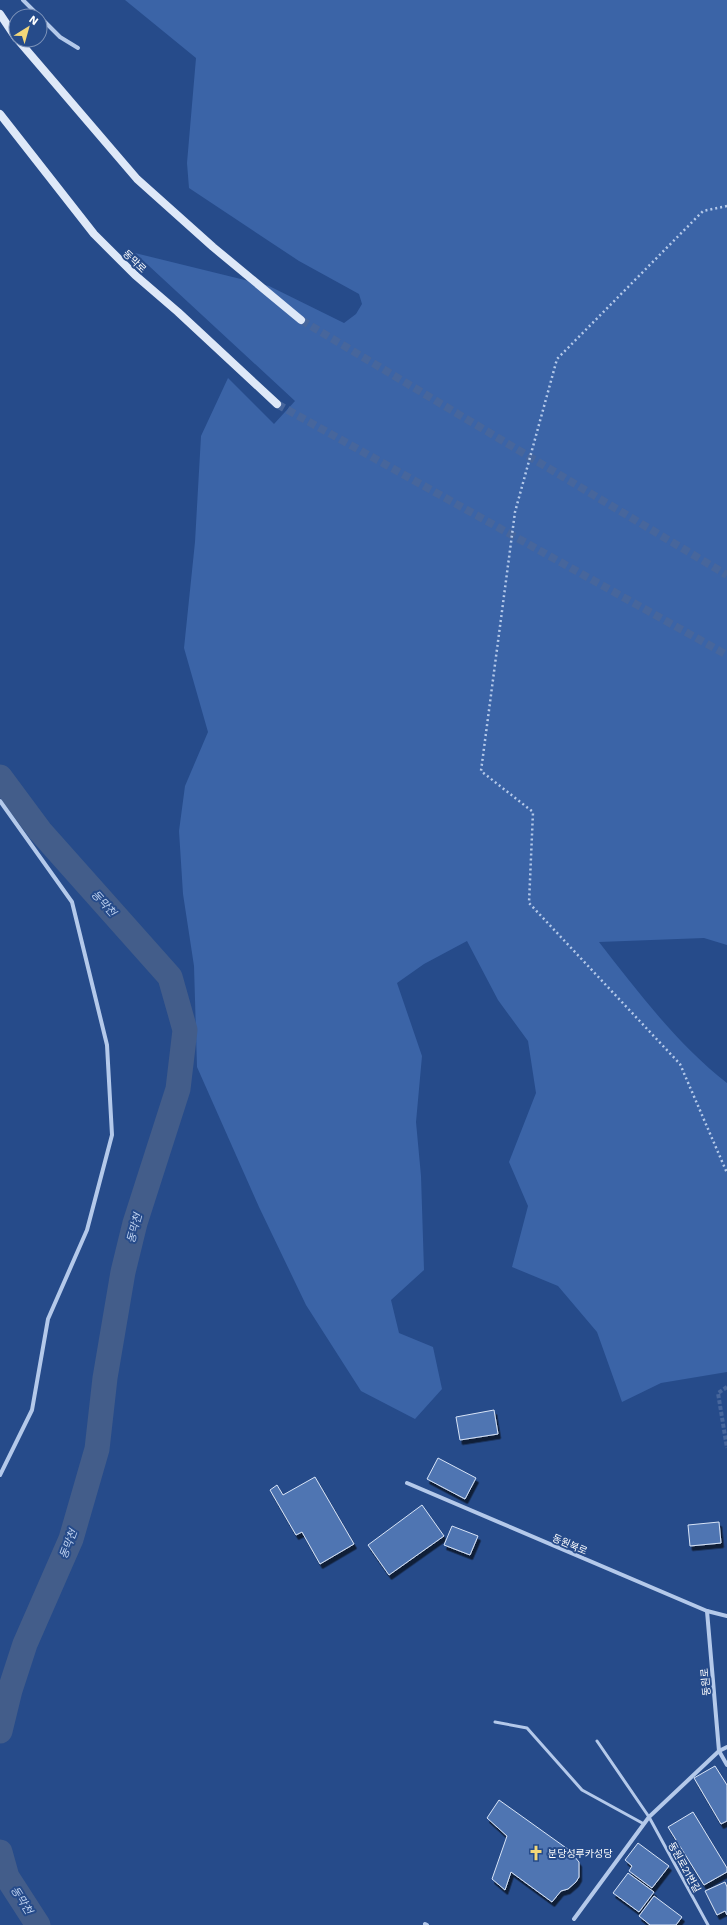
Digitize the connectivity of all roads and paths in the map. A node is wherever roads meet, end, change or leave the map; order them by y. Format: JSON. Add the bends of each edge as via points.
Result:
{"nodes":[{"id":1,"x":23,"y":0,"type":"edge"},
{"id":2,"x":31,"y":8,"type":"edge"},
{"id":3,"x":0,"y":14,"type":"edge"},
{"id":4,"x":8,"y":26,"type":"edge"},
{"id":5,"x":48,"y":26,"type":"edge"},
{"id":6,"x":25,"y":48,"type":"edge"},
{"id":7,"x":78,"y":48,"type":"dead end"},
{"id":8,"x":0,"y":114,"type":"edge"},
{"id":9,"x":727,"y":206,"type":"edge"},
{"id":10,"x":301,"y":320,"type":"tunnel mouth"},
{"id":11,"x":277,"y":404,"type":"tunnel mouth"},
{"id":12,"x":0,"y":801,"type":"edge"},
{"id":13,"x":727,"y":1173,"type":"edge"},
{"id":14,"x":0,"y":1475,"type":"edge"},
{"id":15,"x":407,"y":1483,"type":"dead end"},
{"id":16,"x":707,"y":1611,"type":"junction"},
{"id":17,"x":727,"y":1616,"type":"edge"},
{"id":18,"x":494,"y":1722,"type":"dead end"},
{"id":19,"x":597,"y":1741,"type":"dead end"},
{"id":20,"x":727,"y":1747,"type":"edge"},
{"id":21,"x":719,"y":1751,"type":"junction"},
{"id":22,"x":727,"y":1765,"type":"edge"},
{"id":23,"x":649,"y":1817,"type":"junction"},
{"id":24,"x":644,"y":1824,"type":"junction"},
{"id":25,"x":574,"y":1919,"type":"dead end"},
{"id":26,"x":708,"y":1925,"type":"edge"}],
"edges":[{"from":1,"to":2,"type":"street"},
{"from":3,"to":4,"type":"main road"},
{"from":5,"to":7,"type":"street"},
{"from":6,"to":10,"type":"main road","via":[[137,178],[212,247]]},
{"from":8,"to":11,"type":"main road","name":"동막로","via":[[94,234],[135,275]]},
{"from":9,"to":13,"type":"path","via":[[703,211],[558,359],[515,512],[481,771],[533,812],[529,903],[680,1064]]},
{"from":12,"to":14,"type":"street","via":[[72,902],[107,1045],[112,1136],[87,1230],[48,1319],[32,1410]]},
{"from":15,"to":16,"type":"street","name":"동원북로"},
{"from":16,"to":17,"type":"street","name":"동원북로"},
{"from":16,"to":21,"type":"street","name":"동원로"},
{"from":18,"to":24,"type":"lane","via":[[527,1728],[582,1790]]},
{"from":19,"to":23,"type":"lane","name":"동원로21번길"},
{"from":20,"to":21,"type":"street"},
{"from":21,"to":22,"type":"street","name":"동원로"},
{"from":21,"to":23,"type":"street"},
{"from":23,"to":24,"type":"street"},
{"from":23,"to":26,"type":"lane","name":"동원로21번길"},
{"from":24,"to":25,"type":"street"}]}
